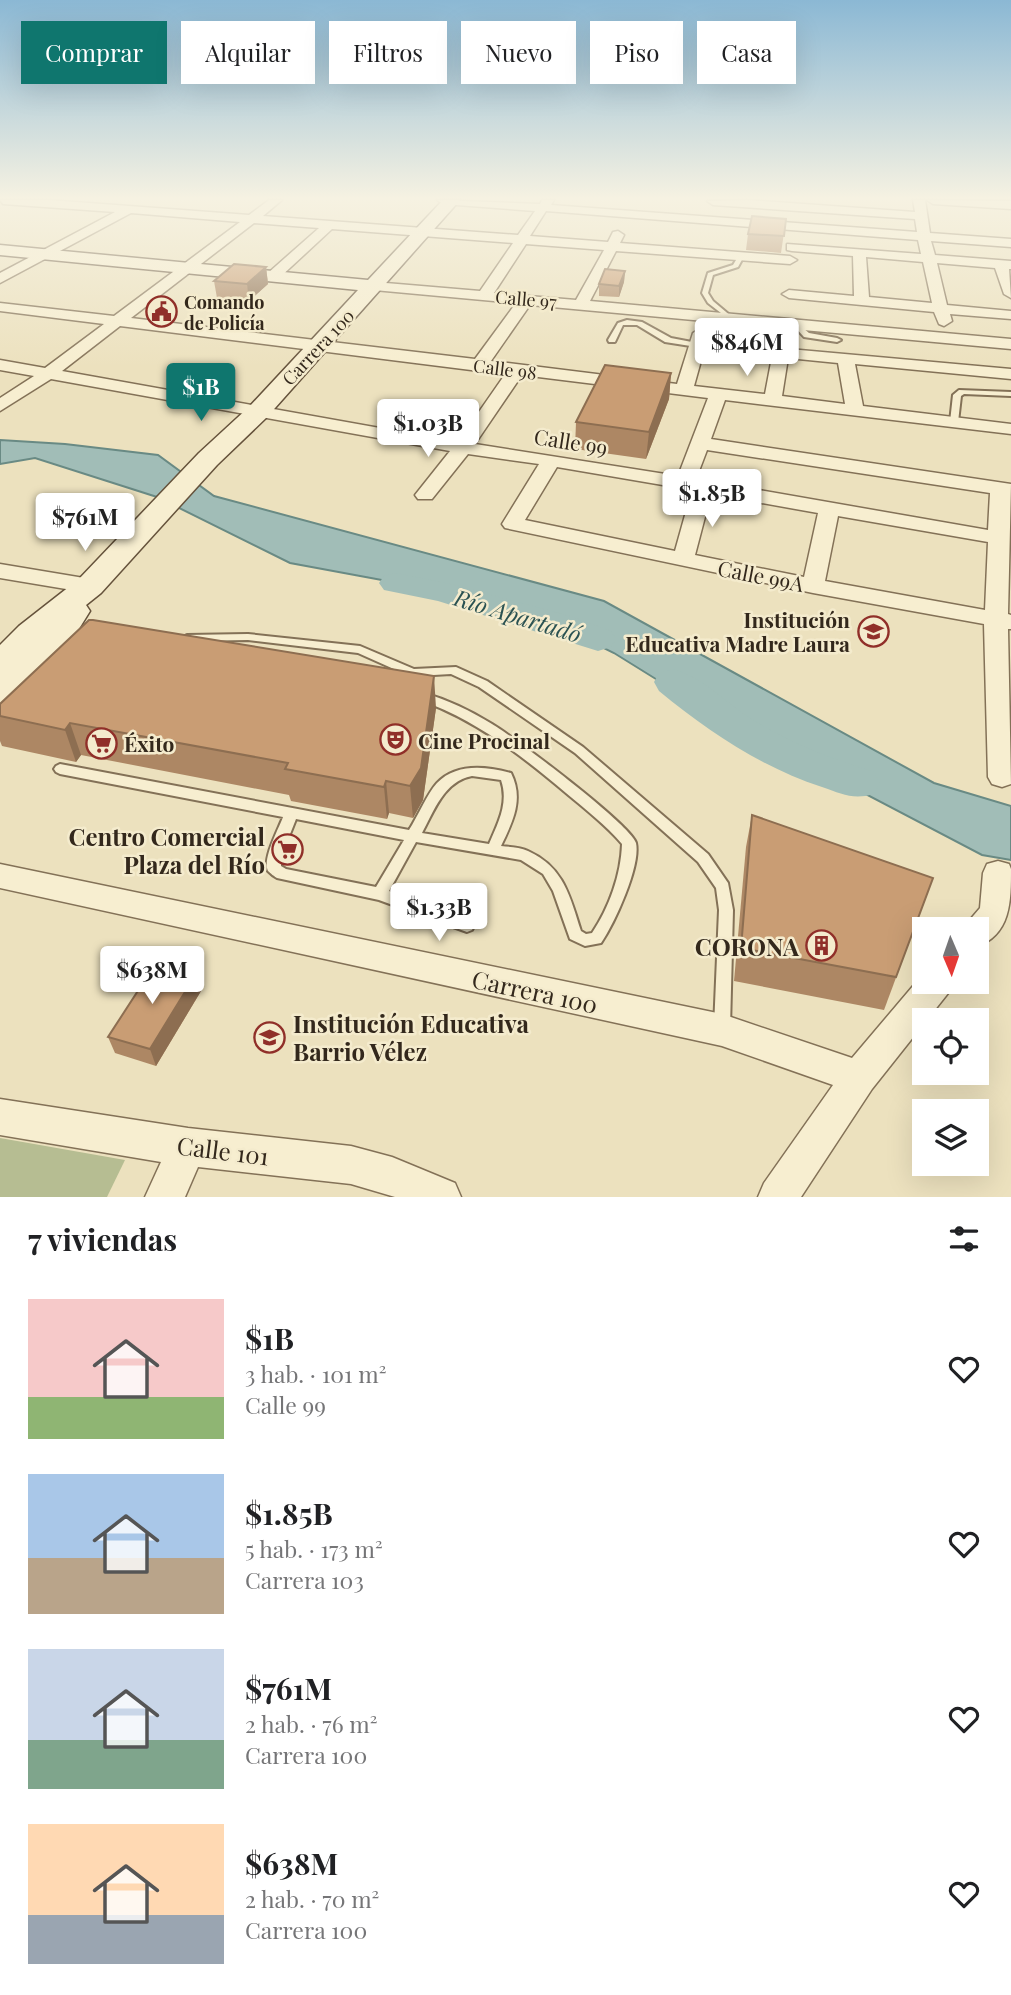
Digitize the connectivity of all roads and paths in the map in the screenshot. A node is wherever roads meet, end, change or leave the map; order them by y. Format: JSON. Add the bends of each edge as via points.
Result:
{"nodes":[{"id":1,"x":43,"y":256,"type":"edge"},
{"id":2,"x":65,"y":256,"type":"edge"},
{"id":3,"x":205,"y":256,"type":"edge"},
{"id":4,"x":295,"y":256,"type":"edge"},
{"id":5,"x":391,"y":256,"type":"edge"},
{"id":6,"x":512,"y":256,"type":"edge"},
{"id":7,"x":608,"y":256,"type":"edge"},
{"id":8,"x":741,"y":256,"type":"joint"},
{"id":9,"x":794,"y":256,"type":"edge"},
{"id":10,"x":845,"y":256,"type":"edge"},
{"id":11,"x":859,"y":256,"type":"edge"},
{"id":12,"x":904,"y":256,"type":"edge"},
{"id":13,"x":929,"y":258,"type":"junction"},
{"id":14,"x":1005,"y":264,"type":"edge"},
{"id":15,"x":189,"y":268,"type":"junction"},
{"id":16,"x":790,"y":271,"type":"junction"},
{"id":17,"x":273,"y":276,"type":"junction"},
{"id":18,"x":0,"y":279,"type":"edge"},
{"id":19,"x":363,"y":285,"type":"junction"},
{"id":20,"x":1011,"y":294,"type":"edge"},
{"id":21,"x":485,"y":295,"type":"junction"},
{"id":22,"x":527,"y":299,"type":"junction"},
{"id":23,"x":862,"y":301,"type":"junction"},
{"id":24,"x":581,"y":304,"type":"junction"},
{"id":25,"x":0,"y":307,"type":"edge"},
{"id":26,"x":940,"y":309,"type":"junction"},
{"id":27,"x":706,"y":315,"type":"junction"},
{"id":28,"x":1011,"y":315,"type":"edge"},
{"id":29,"x":730,"y":318,"type":"junction"},
{"id":30,"x":117,"y":321,"type":"junction"},
{"id":31,"x":791,"y":323,"type":"junction"},
{"id":32,"x":949,"y":338,"type":"junction"},
{"id":33,"x":612,"y":340,"type":"dead end"},
{"id":34,"x":837,"y":340,"type":"dead end"},
{"id":35,"x":1011,"y":344,"type":"edge"},
{"id":36,"x":307,"y":345,"type":"junction"},
{"id":37,"x":697,"y":345,"type":"junction"},
{"id":38,"x":779,"y":354,"type":"junction"},
{"id":39,"x":846,"y":360,"type":"junction"},
{"id":40,"x":0,"y":365,"type":"edge"},
{"id":41,"x":479,"y":366,"type":"junction"},
{"id":42,"x":952,"y":369,"type":"junction"},
{"id":43,"x":516,"y":371,"type":"junction"},
{"id":44,"x":48,"y":374,"type":"junction"},
{"id":45,"x":1011,"y":374,"type":"edge"},
{"id":46,"x":684,"y":390,"type":"junction"},
{"id":47,"x":718,"y":394,"type":"junction"},
{"id":48,"x":1011,"y":394,"type":"edge"},
{"id":49,"x":774,"y":401,"type":"junction"},
{"id":50,"x":0,"y":406,"type":"edge"},
{"id":51,"x":246,"y":410,"type":"junction"},
{"id":52,"x":855,"y":411,"type":"junction"},
{"id":53,"x":954,"y":422,"type":"junction"},
{"id":54,"x":1011,"y":429,"type":"edge"},
{"id":55,"x":700,"y":443,"type":"junction"},
{"id":56,"x":463,"y":448,"type":"junction"},
{"id":57,"x":551,"y":460,"type":"junction"},
{"id":58,"x":694,"y":486,"type":"junction"},
{"id":59,"x":1006,"y":489,"type":"edge"},
{"id":60,"x":425,"y":495,"type":"dead end"},
{"id":61,"x":829,"y":509,"type":"junction"},
{"id":62,"x":1006,"y":539,"type":"edge"},
{"id":63,"x":683,"y":560,"type":"junction"},
{"id":64,"x":0,"y":571,"type":"edge"},
{"id":65,"x":90,"y":586,"type":"junction"},
{"id":66,"x":813,"y":586,"type":"junction"},
{"id":67,"x":1003,"y":625,"type":"edge"},
{"id":68,"x":174,"y":638,"type":"edge"},
{"id":69,"x":0,"y":665,"type":"edge"},
{"id":70,"x":413,"y":673,"type":"junction"},
{"id":71,"x":0,"y":699,"type":"edge"},
{"id":72,"x":60,"y":769,"type":"dead end"},
{"id":73,"x":1002,"y":777,"type":"dead end"},
{"id":74,"x":291,"y":814,"type":"junction"},
{"id":75,"x":411,"y":836,"type":"junction"},
{"id":76,"x":493,"y":849,"type":"junction"},
{"id":77,"x":998,"y":873,"type":"dead end"},
{"id":78,"x":0,"y":877,"type":"edge"},
{"id":79,"x":380,"y":894,"type":"junction"},
{"id":80,"x":994,"y":922,"type":"edge"},
{"id":81,"x":467,"y":926,"type":"dead end"},
{"id":82,"x":927,"y":994,"type":"edge"},
{"id":83,"x":722,"y":1030,"type":"junction"},
{"id":84,"x":859,"y":1077,"type":"junction"},
{"id":85,"x":0,"y":1117,"type":"edge"},
{"id":86,"x":188,"y":1147,"type":"junction"},
{"id":87,"x":164,"y":1197,"type":"edge"},
{"id":88,"x":442,"y":1197,"type":"edge"},
{"id":89,"x":778,"y":1197,"type":"edge"}],
"edges":[{"from":1,"to":18,"type":"street"},
{"from":2,"to":15,"type":"main road","name":"Calle 97"},
{"from":3,"to":15,"type":"street"},
{"from":4,"to":17,"type":"street"},
{"from":5,"to":19,"type":"main road","name":"Carrera 100"},
{"from":6,"to":21,"type":"street"},
{"from":7,"to":24,"type":"street"},
{"from":8,"to":16,"type":"street"},
{"from":8,"to":29,"type":"lane","via":[[736,266],[710,274],[705,293]]},
{"from":9,"to":16,"type":"street"},
{"from":10,"to":16,"type":"street"},
{"from":11,"to":23,"type":"street"},
{"from":12,"to":13,"type":"street"},
{"from":13,"to":14,"type":"street"},
{"from":13,"to":26,"type":"street"},
{"from":14,"to":20,"type":"street"},
{"from":15,"to":17,"type":"main road","name":"Calle 97"},
{"from":15,"to":30,"type":"street"},
{"from":16,"to":23,"type":"street"},
{"from":16,"to":31,"type":"street"},
{"from":17,"to":19,"type":"main road","name":"Calle 97"},
{"from":19,"to":21,"type":"street","name":"Calle 97"},
{"from":19,"to":36,"type":"main road","name":"Carrera 100"},
{"from":21,"to":22,"type":"street","name":"Calle 97"},
{"from":22,"to":24,"type":"street","name":"Calle 97"},
{"from":22,"to":41,"type":"street"},
{"from":23,"to":26,"type":"street"},
{"from":24,"to":27,"type":"street","name":"Calle 97"},
{"from":25,"to":30,"type":"street","name":"Calle 98"},
{"from":26,"to":28,"type":"street"},
{"from":26,"to":32,"type":"street"},
{"from":27,"to":29,"type":"street","name":"Calle 97"},
{"from":27,"to":37,"type":"street"},
{"from":29,"to":31,"type":"street","name":"Calle 97"},
{"from":30,"to":36,"type":"street","name":"Calle 98"},
{"from":30,"to":44,"type":"street"},
{"from":31,"to":32,"type":"street","name":"Calle 97"},
{"from":31,"to":34,"type":"lane","via":[[807,335]]},
{"from":31,"to":38,"type":"street"},
{"from":32,"to":35,"type":"street","name":"Calle 97"},
{"from":32,"to":42,"type":"street"},
{"from":33,"to":37,"type":"lane","via":[[620,324],[632,322],[653,328],[666,339]]},
{"from":36,"to":41,"type":"street","name":"Calle 98"},
{"from":36,"to":51,"type":"main road","name":"Carrera 100"},
{"from":37,"to":38,"type":"street"},
{"from":37,"to":46,"type":"street"},
{"from":38,"to":39,"type":"street"},
{"from":38,"to":49,"type":"street"},
{"from":39,"to":42,"type":"street"},
{"from":39,"to":52,"type":"street"},
{"from":40,"to":44,"type":"street","name":"Calle 99"},
{"from":41,"to":43,"type":"street","name":"Calle 98"},
{"from":42,"to":45,"type":"street"},
{"from":43,"to":46,"type":"street","name":"Calle 98"},
{"from":43,"to":56,"type":"street"},
{"from":44,"to":50,"type":"street"},
{"from":44,"to":51,"type":"street","name":"Calle 99"},
{"from":46,"to":47,"type":"street","name":"Calle 98"},
{"from":47,"to":49,"type":"street","name":"Calle 98"},
{"from":47,"to":55,"type":"street"},
{"from":48,"to":53,"type":"lane","via":[[962,392],[957,395]]},
{"from":49,"to":52,"type":"street","name":"Calle 98"},
{"from":51,"to":56,"type":"street","name":"Calle 99"},
{"from":51,"to":65,"type":"main road","name":"Carrera 100","via":[[202,466]]},
{"from":52,"to":53,"type":"street","name":"Calle 98"},
{"from":53,"to":54,"type":"street","name":"Calle 98"},
{"from":55,"to":58,"type":"street"},
{"from":55,"to":59,"type":"street"},
{"from":56,"to":57,"type":"street","name":"Calle 99"},
{"from":56,"to":60,"type":"street"},
{"from":57,"to":58,"type":"street","name":"Calle 99"},
{"from":57,"to":63,"type":"street","name":"Calle 99A","via":[[512,524]]},
{"from":58,"to":61,"type":"street","name":"Calle 99"},
{"from":58,"to":63,"type":"street"},
{"from":59,"to":62,"type":"street"},
{"from":61,"to":62,"type":"street","name":"Calle 99"},
{"from":61,"to":66,"type":"street"},
{"from":62,"to":67,"type":"street"},
{"from":63,"to":66,"type":"street","name":"Calle 99A"},
{"from":64,"to":65,"type":"street"},
{"from":65,"to":69,"type":"main road","name":"Carrera 100","via":[[31,633]]},
{"from":65,"to":71,"type":"main road","name":"Carrera 100","via":[[63,639]]},
{"from":66,"to":67,"type":"street","name":"Calle 99A"},
{"from":67,"to":73,"type":"street"},
{"from":68,"to":70,"type":"lane","via":[[248,637],[360,650]]},
{"from":70,"to":76,"type":"lane","via":[[405,688],[443,702],[557,778],[620,831],[629,842],[630,856],[605,928],[596,939],[585,940],[575,935],[548,870],[524,855]]},
{"from":70,"to":83,"type":"lane","via":[[452,670],[483,684],[579,750],[703,858],[723,887],[726,910]]},
{"from":72,"to":74,"type":"lane"},
{"from":74,"to":75,"type":"lane"},
{"from":74,"to":79,"type":"lane","via":[[274,868],[282,874]]},
{"from":75,"to":76,"type":"lane"},
{"from":75,"to":76,"type":"lane","via":[[441,787],[456,774],[482,772],[506,776],[513,790],[511,807]]},
{"from":75,"to":79,"type":"lane"},
{"from":77,"to":80,"type":"street"},
{"from":78,"to":83,"type":"street","name":"Carrera 100"},
{"from":79,"to":81,"type":"lane"},
{"from":82,"to":84,"type":"street"},
{"from":83,"to":84,"type":"street","name":"Carrera 100"},
{"from":84,"to":89,"type":"street"},
{"from":85,"to":86,"type":"street","name":"Calle 101"},
{"from":86,"to":87,"type":"street"},
{"from":86,"to":88,"type":"street","name":"Calle 101","via":[[351,1165],[393,1176]]}]}
